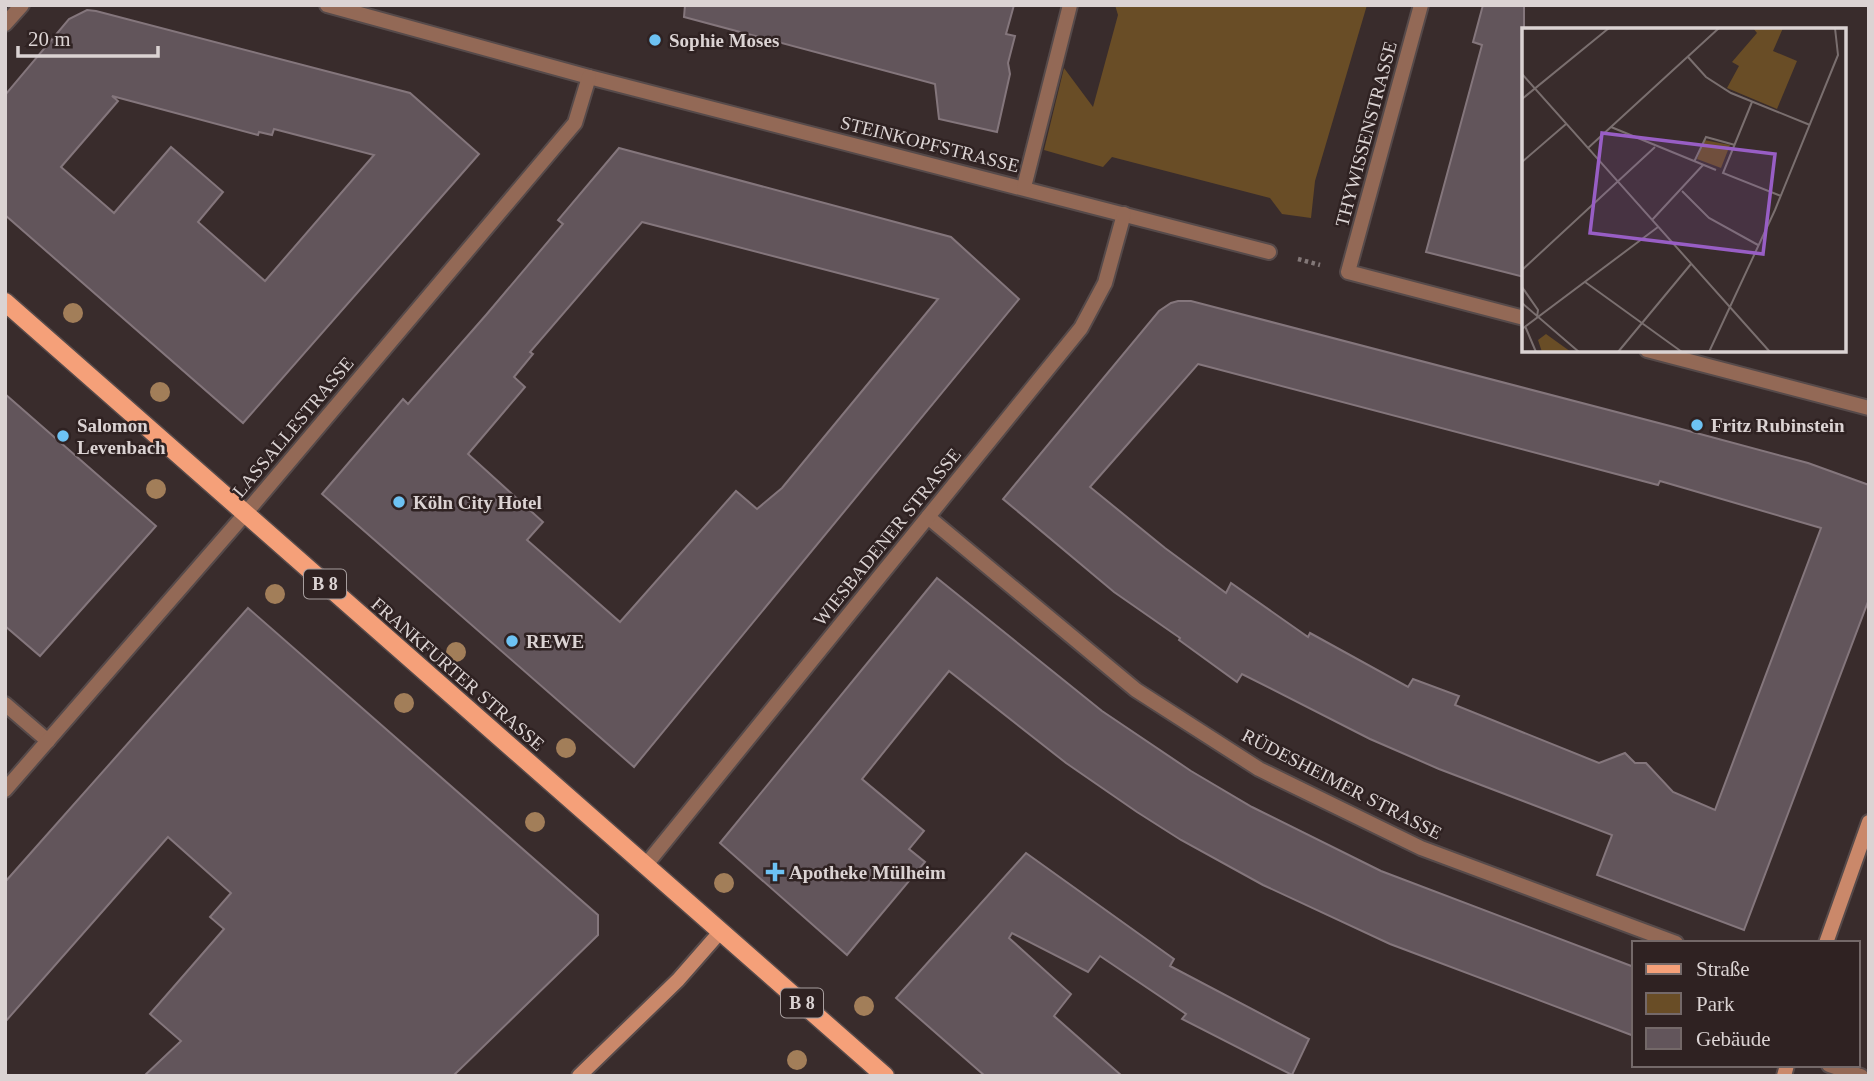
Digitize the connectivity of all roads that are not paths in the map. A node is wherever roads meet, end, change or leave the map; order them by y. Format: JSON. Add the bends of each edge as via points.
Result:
{"nodes":[{"id":1,"x":22,"y":5,"type":"edge"},
{"id":2,"x":327,"y":5,"type":"edge"},
{"id":3,"x":1070,"y":5,"type":"edge"},
{"id":4,"x":1421,"y":5,"type":"edge"},
{"id":5,"x":7,"y":19,"type":"edge"},
{"id":6,"x":589,"y":77,"type":"junction"},
{"id":7,"x":1024,"y":187,"type":"junction"},
{"id":8,"x":1124,"y":214,"type":"junction"},
{"id":9,"x":1269,"y":252,"type":"road end"},
{"id":10,"x":5,"y":302,"type":"edge"},
{"id":11,"x":1522,"y":317,"type":"edge"},
{"id":12,"x":1655,"y":352,"type":"edge"},
{"id":13,"x":1869,"y":408,"type":"edge"},
{"id":14,"x":245,"y":514,"type":"junction"},
{"id":15,"x":928,"y":517,"type":"junction"},
{"id":16,"x":5,"y":704,"type":"edge"},
{"id":17,"x":48,"y":741,"type":"junction"},
{"id":18,"x":5,"y":790,"type":"edge"},
{"id":19,"x":1869,"y":822,"type":"edge"},
{"id":20,"x":645,"y":866,"type":"junction"},
{"id":21,"x":720,"y":932,"type":"junction"},
{"id":22,"x":1671,"y":941,"type":"edge"},
{"id":23,"x":1827,"y":941,"type":"edge"},
{"id":24,"x":1835,"y":1067,"type":"edge"},
{"id":25,"x":579,"y":1076,"type":"edge"},
{"id":26,"x":885,"y":1076,"type":"edge"},
{"id":27,"x":1861,"y":1076,"type":"edge"}],
"edges":[{"from":1,"to":5,"type":"street"},
{"from":2,"to":6,"type":"street","name":"STEINKOPFSTRASSE"},
{"from":3,"to":7,"type":"street"},
{"from":4,"to":11,"type":"street","name":"THYWISSENSTRASSE","via":[[1348,272]]},
{"from":6,"to":7,"type":"street","name":"STEINKOPFSTRASSE"},
{"from":6,"to":14,"type":"street","name":"LASSALLESTRASSE","via":[[575,123]]},
{"from":7,"to":8,"type":"street","name":"STEINKOPFSTRASSE"},
{"from":8,"to":9,"type":"street","name":"STEINKOPFSTRASSE"},
{"from":8,"to":15,"type":"street","name":"WIESBADENER STRASSE","via":[[1105,283],[1081,328]]},
{"from":10,"to":14,"type":"main road","name":"FRANKFURTER STRASSE","number":"B 8"},
{"from":12,"to":13,"type":"street"},
{"from":14,"to":17,"type":"street","name":"LASSALLESTRASSE"},
{"from":14,"to":20,"type":"main road","name":"FRANKFURTER STRASSE","number":"B 8"},
{"from":15,"to":20,"type":"street","name":"WIESBADENER STRASSE"},
{"from":15,"to":22,"type":"street","name":"RÜDESHEIMER STRASSE","via":[[1136,690],[1259,769],[1421,848]]},
{"from":16,"to":17,"type":"street"},
{"from":17,"to":18,"type":"street","name":"LASSALLESTRASSE"},
{"from":19,"to":23,"type":"street"},
{"from":20,"to":21,"type":"main road","name":"FRANKFURTER STRASSE","number":"B 8"},
{"from":21,"to":25,"type":"street"},
{"from":21,"to":26,"type":"main road","name":"FRANKFURTER STRASSE","number":"B 8"},
{"from":24,"to":27,"type":"street"}]}
